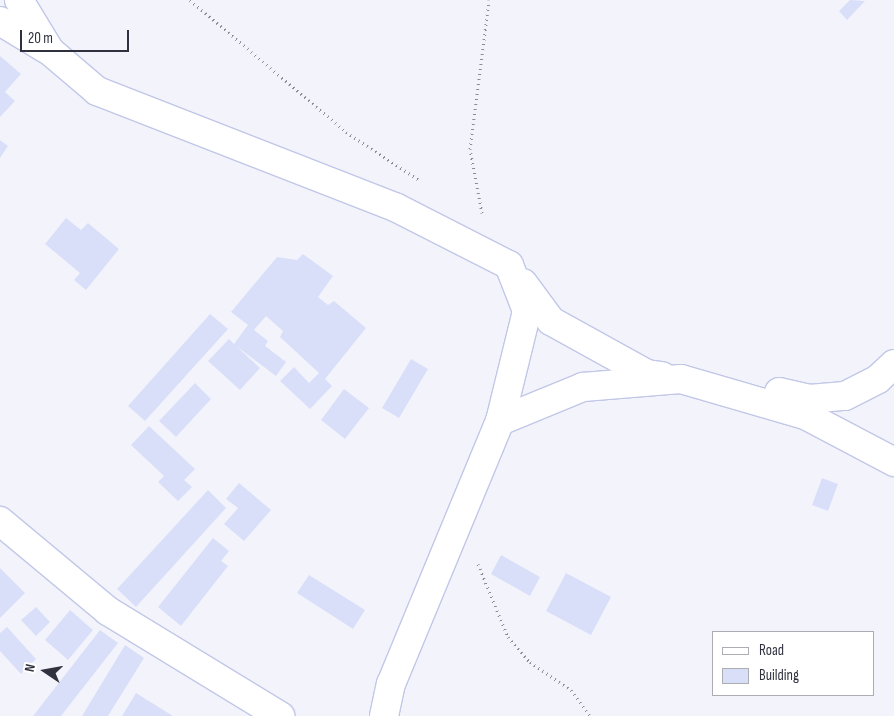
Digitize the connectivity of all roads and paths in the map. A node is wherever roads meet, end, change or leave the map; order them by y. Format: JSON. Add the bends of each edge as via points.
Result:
{"nodes":[{"id":1,"x":19,"y":0,"type":"edge"},
{"id":2,"x":190,"y":0,"type":"edge"},
{"id":3,"x":489,"y":0,"type":"edge"},
{"id":4,"x":0,"y":22,"type":"edge"},
{"id":5,"x":50,"y":51,"type":"junction"},
{"id":6,"x":424,"y":184,"type":"dead end"},
{"id":7,"x":506,"y":263,"type":"junction"},
{"id":8,"x":894,"y":364,"type":"edge"},
{"id":9,"x":681,"y":379,"type":"junction"},
{"id":10,"x":500,"y":421,"type":"junction"},
{"id":11,"x":894,"y":462,"type":"edge"},
{"id":12,"x":0,"y":521,"type":"edge"},
{"id":13,"x":458,"y":522,"type":"junction"},
{"id":14,"x":280,"y":716,"type":"edge"},
{"id":15,"x":384,"y":716,"type":"edge"},
{"id":16,"x":590,"y":716,"type":"edge"}],
"edges":[{"from":1,"to":5,"type":"street"},
{"from":2,"to":6,"type":"path","via":[[346,132]]},
{"from":3,"to":7,"type":"path","via":[[470,149],[490,248]]},
{"from":4,"to":5,"type":"street"},
{"from":5,"to":7,"type":"street","via":[[97,91],[396,208]]},
{"from":7,"to":9,"type":"street","via":[[550,321],[647,374]]},
{"from":7,"to":10,"type":"street","via":[[527,311]]},
{"from":8,"to":9,"type":"street","via":[[878,379],[845,396],[809,399],[746,385]]},
{"from":9,"to":10,"type":"street","via":[[583,387]]},
{"from":9,"to":11,"type":"street","via":[[805,415]]},
{"from":10,"to":13,"type":"street"},
{"from":12,"to":14,"type":"street","via":[[108,612]]},
{"from":13,"to":15,"type":"street","via":[[391,684]]},
{"from":13,"to":16,"type":"path","via":[[508,637],[530,662],[572,690]]}]}
